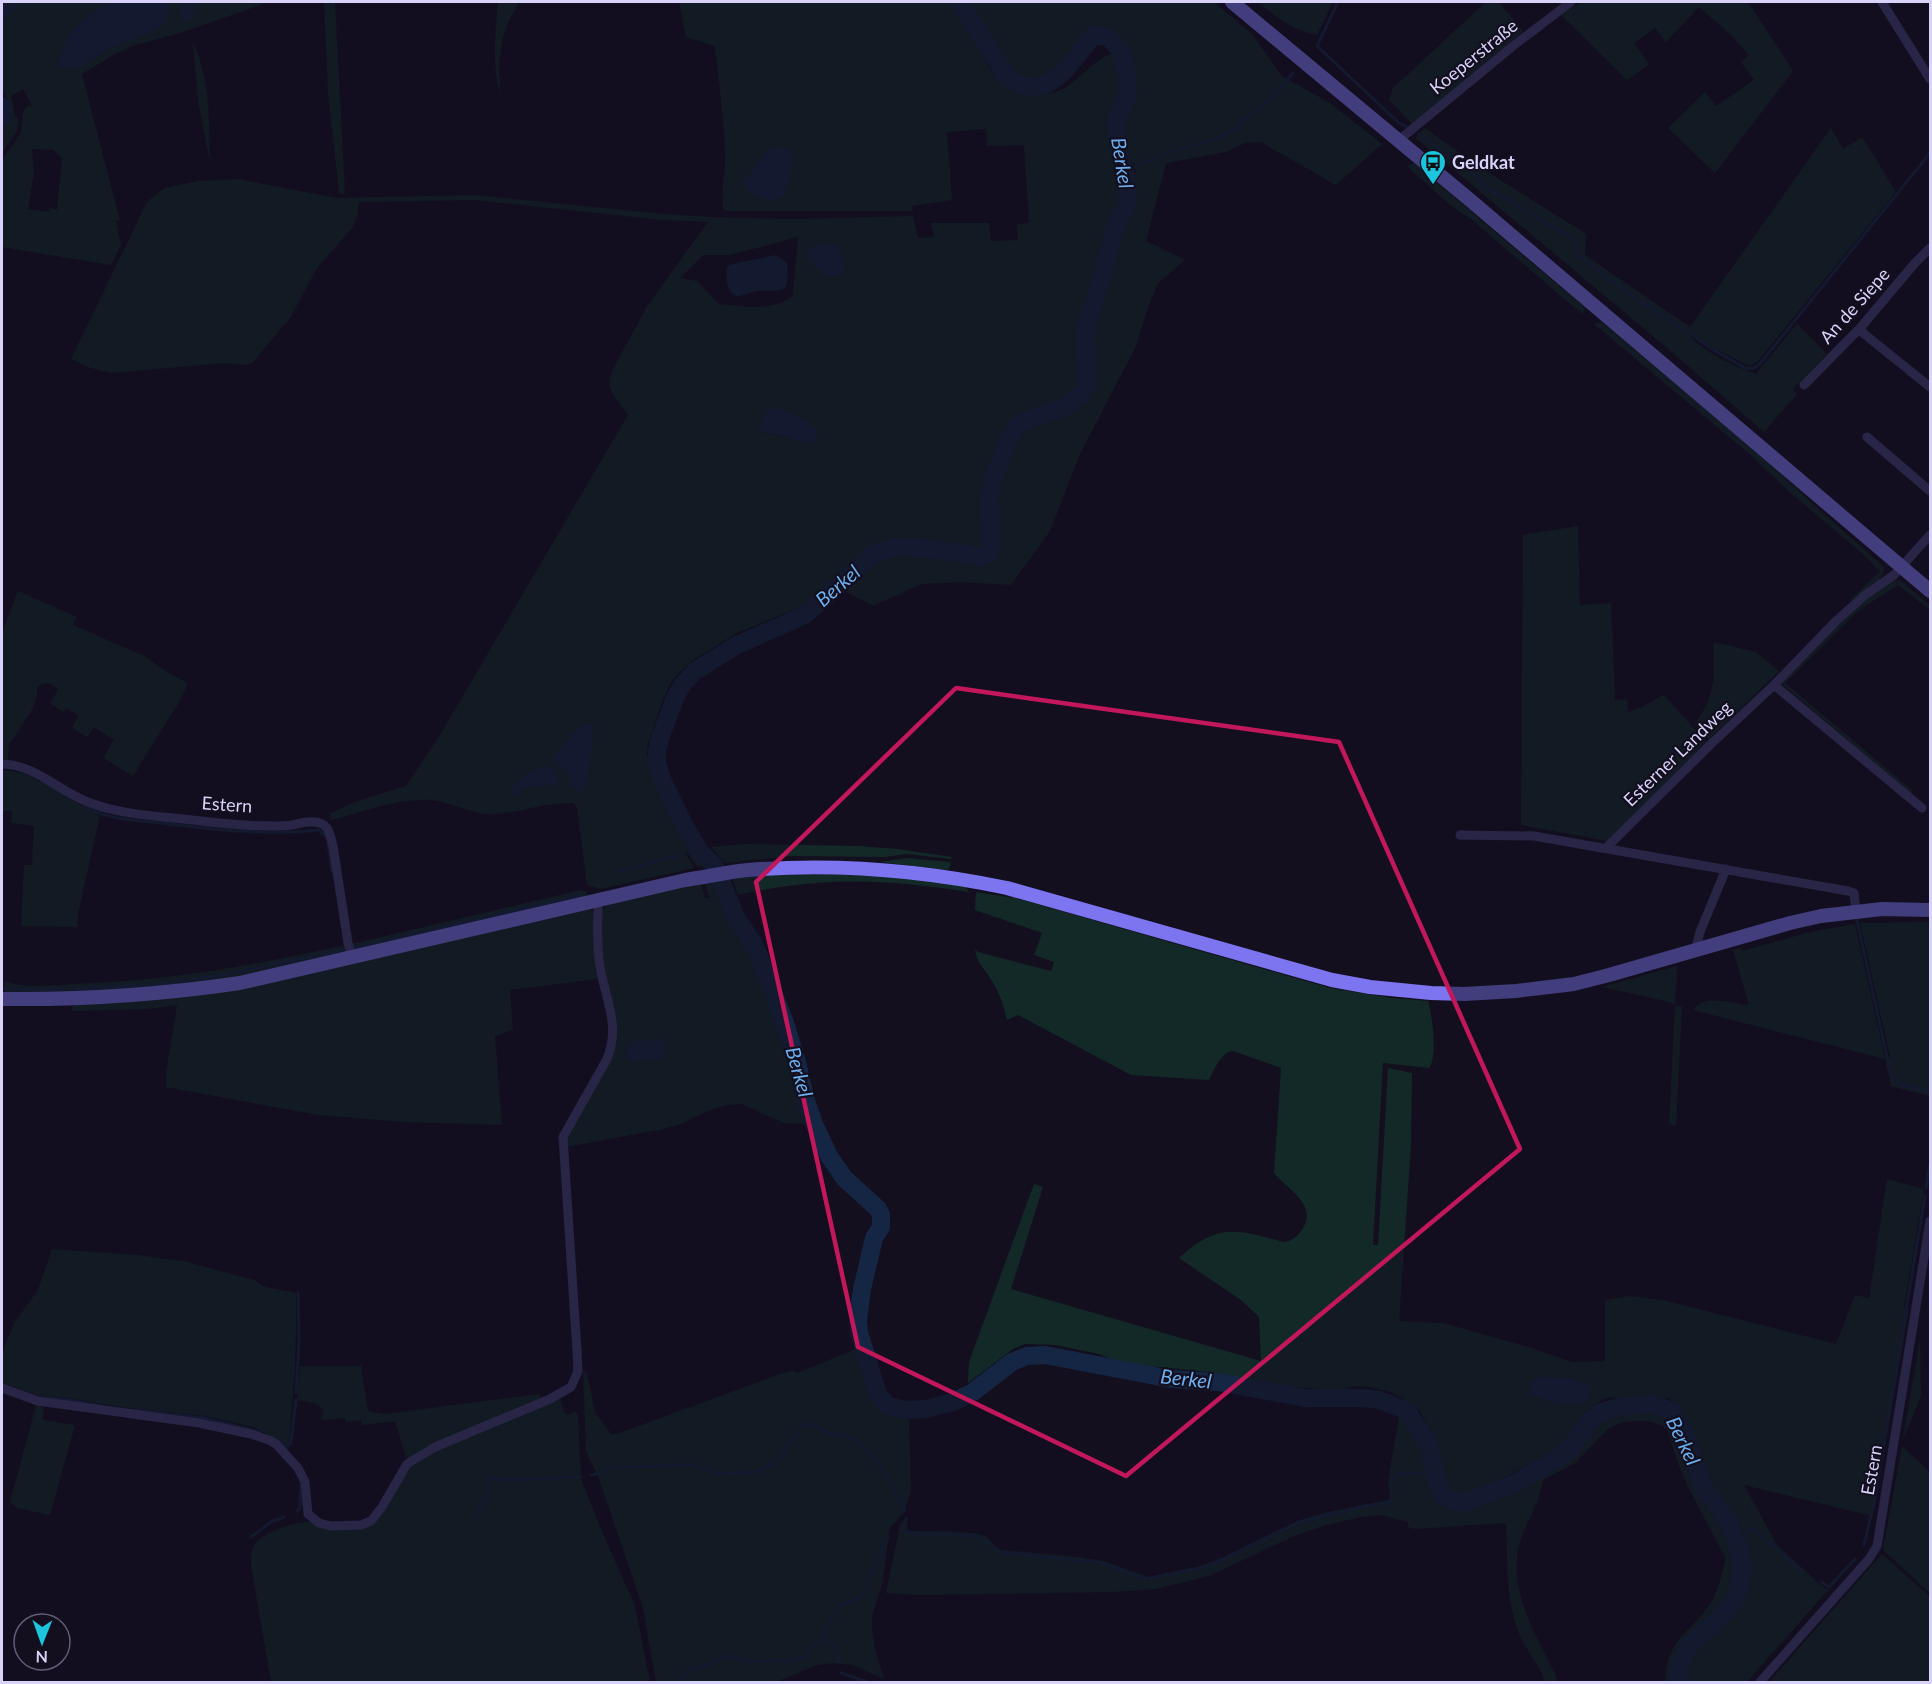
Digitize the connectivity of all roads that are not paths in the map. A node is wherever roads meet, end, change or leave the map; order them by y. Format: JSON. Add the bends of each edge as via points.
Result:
{"nodes":[{"id":1,"x":1232,"y":2,"type":"edge"},
{"id":2,"x":1571,"y":2,"type":"edge"},
{"id":3,"x":1882,"y":2,"type":"edge"},
{"id":4,"x":1930,"y":79,"type":"edge"},
{"id":5,"x":1399,"y":141,"type":"junction"},
{"id":6,"x":1930,"y":248,"type":"edge"},
{"id":7,"x":1861,"y":327,"type":"junction"},
{"id":8,"x":1804,"y":385,"type":"dead end"},
{"id":9,"x":1930,"y":387,"type":"edge"},
{"id":10,"x":1867,"y":436,"type":"dead end"},
{"id":11,"x":1930,"y":491,"type":"edge"},
{"id":12,"x":1930,"y":535,"type":"edge"},
{"id":13,"x":1901,"y":567,"type":"junction"},
{"id":14,"x":1930,"y":591,"type":"edge"},
{"id":15,"x":1774,"y":685,"type":"junction"},
{"id":16,"x":2,"y":764,"type":"edge"},
{"id":17,"x":1922,"y":808,"type":"dead end"},
{"id":18,"x":1460,"y":835,"type":"dead end"},
{"id":19,"x":1606,"y":848,"type":"junction"},
{"id":20,"x":1726,"y":869,"type":"junction"},
{"id":21,"x":598,"y":900,"type":"junction"},
{"id":22,"x":1856,"y":910,"type":"junction"},
{"id":23,"x":1930,"y":910,"type":"edge"},
{"id":24,"x":1695,"y":951,"type":"junction"},
{"id":25,"x":352,"y":958,"type":"junction"},
{"id":26,"x":2,"y":999,"type":"edge"},
{"id":27,"x":1930,"y":1221,"type":"edge"},
{"id":28,"x":2,"y":1388,"type":"edge"},
{"id":29,"x":1760,"y":1683,"type":"edge"}],
"edges":[{"from":1,"to":5,"type":"street"},
{"from":2,"to":5,"type":"street","name":"Koeperstraße"},
{"from":3,"to":4,"type":"street"},
{"from":5,"to":13,"type":"street"},
{"from":6,"to":7,"type":"street","name":"An de Siepe"},
{"from":7,"to":8,"type":"street","name":"An de Siepe"},
{"from":7,"to":9,"type":"street","via":[[1863,333]]},
{"from":10,"to":11,"type":"street"},
{"from":12,"to":13,"type":"street","name":"Esterner Landweg"},
{"from":13,"to":14,"type":"street"},
{"from":13,"to":15,"type":"street","name":"Esterner Landweg","via":[[1836,621]]},
{"from":15,"to":17,"type":"street"},
{"from":15,"to":19,"type":"street","name":"Esterner Landweg"},
{"from":16,"to":25,"type":"street","name":"Estern","via":[[36,773],[79,798],[111,809],[229,824],[317,822],[325,826],[333,846]]},
{"from":18,"to":19,"type":"street","via":[[1534,836]]},
{"from":19,"to":20,"type":"street"},
{"from":20,"to":22,"type":"street","via":[[1848,891],[1854,893]]},
{"from":20,"to":24,"type":"street"},
{"from":21,"to":24,"type":"street","via":[[745,871],[858,867],[915,872],[1007,888],[1332,980],[1396,990],[1464,994],[1574,984]]},
{"from":21,"to":25,"type":"street"},
{"from":21,"to":28,"type":"street","via":[[599,964],[614,1030],[608,1059],[563,1137],[578,1359],[571,1387],[435,1447],[407,1464],[371,1521],[331,1526],[308,1514],[302,1475],[269,1440],[200,1423],[38,1401]]},
{"from":22,"to":23,"type":"street"},
{"from":22,"to":24,"type":"street","via":[[1790,923]]},
{"from":25,"to":26,"type":"street","via":[[240,983],[170,993]]},
{"from":27,"to":29,"type":"street","name":"Estern","via":[[1877,1546]]}]}
